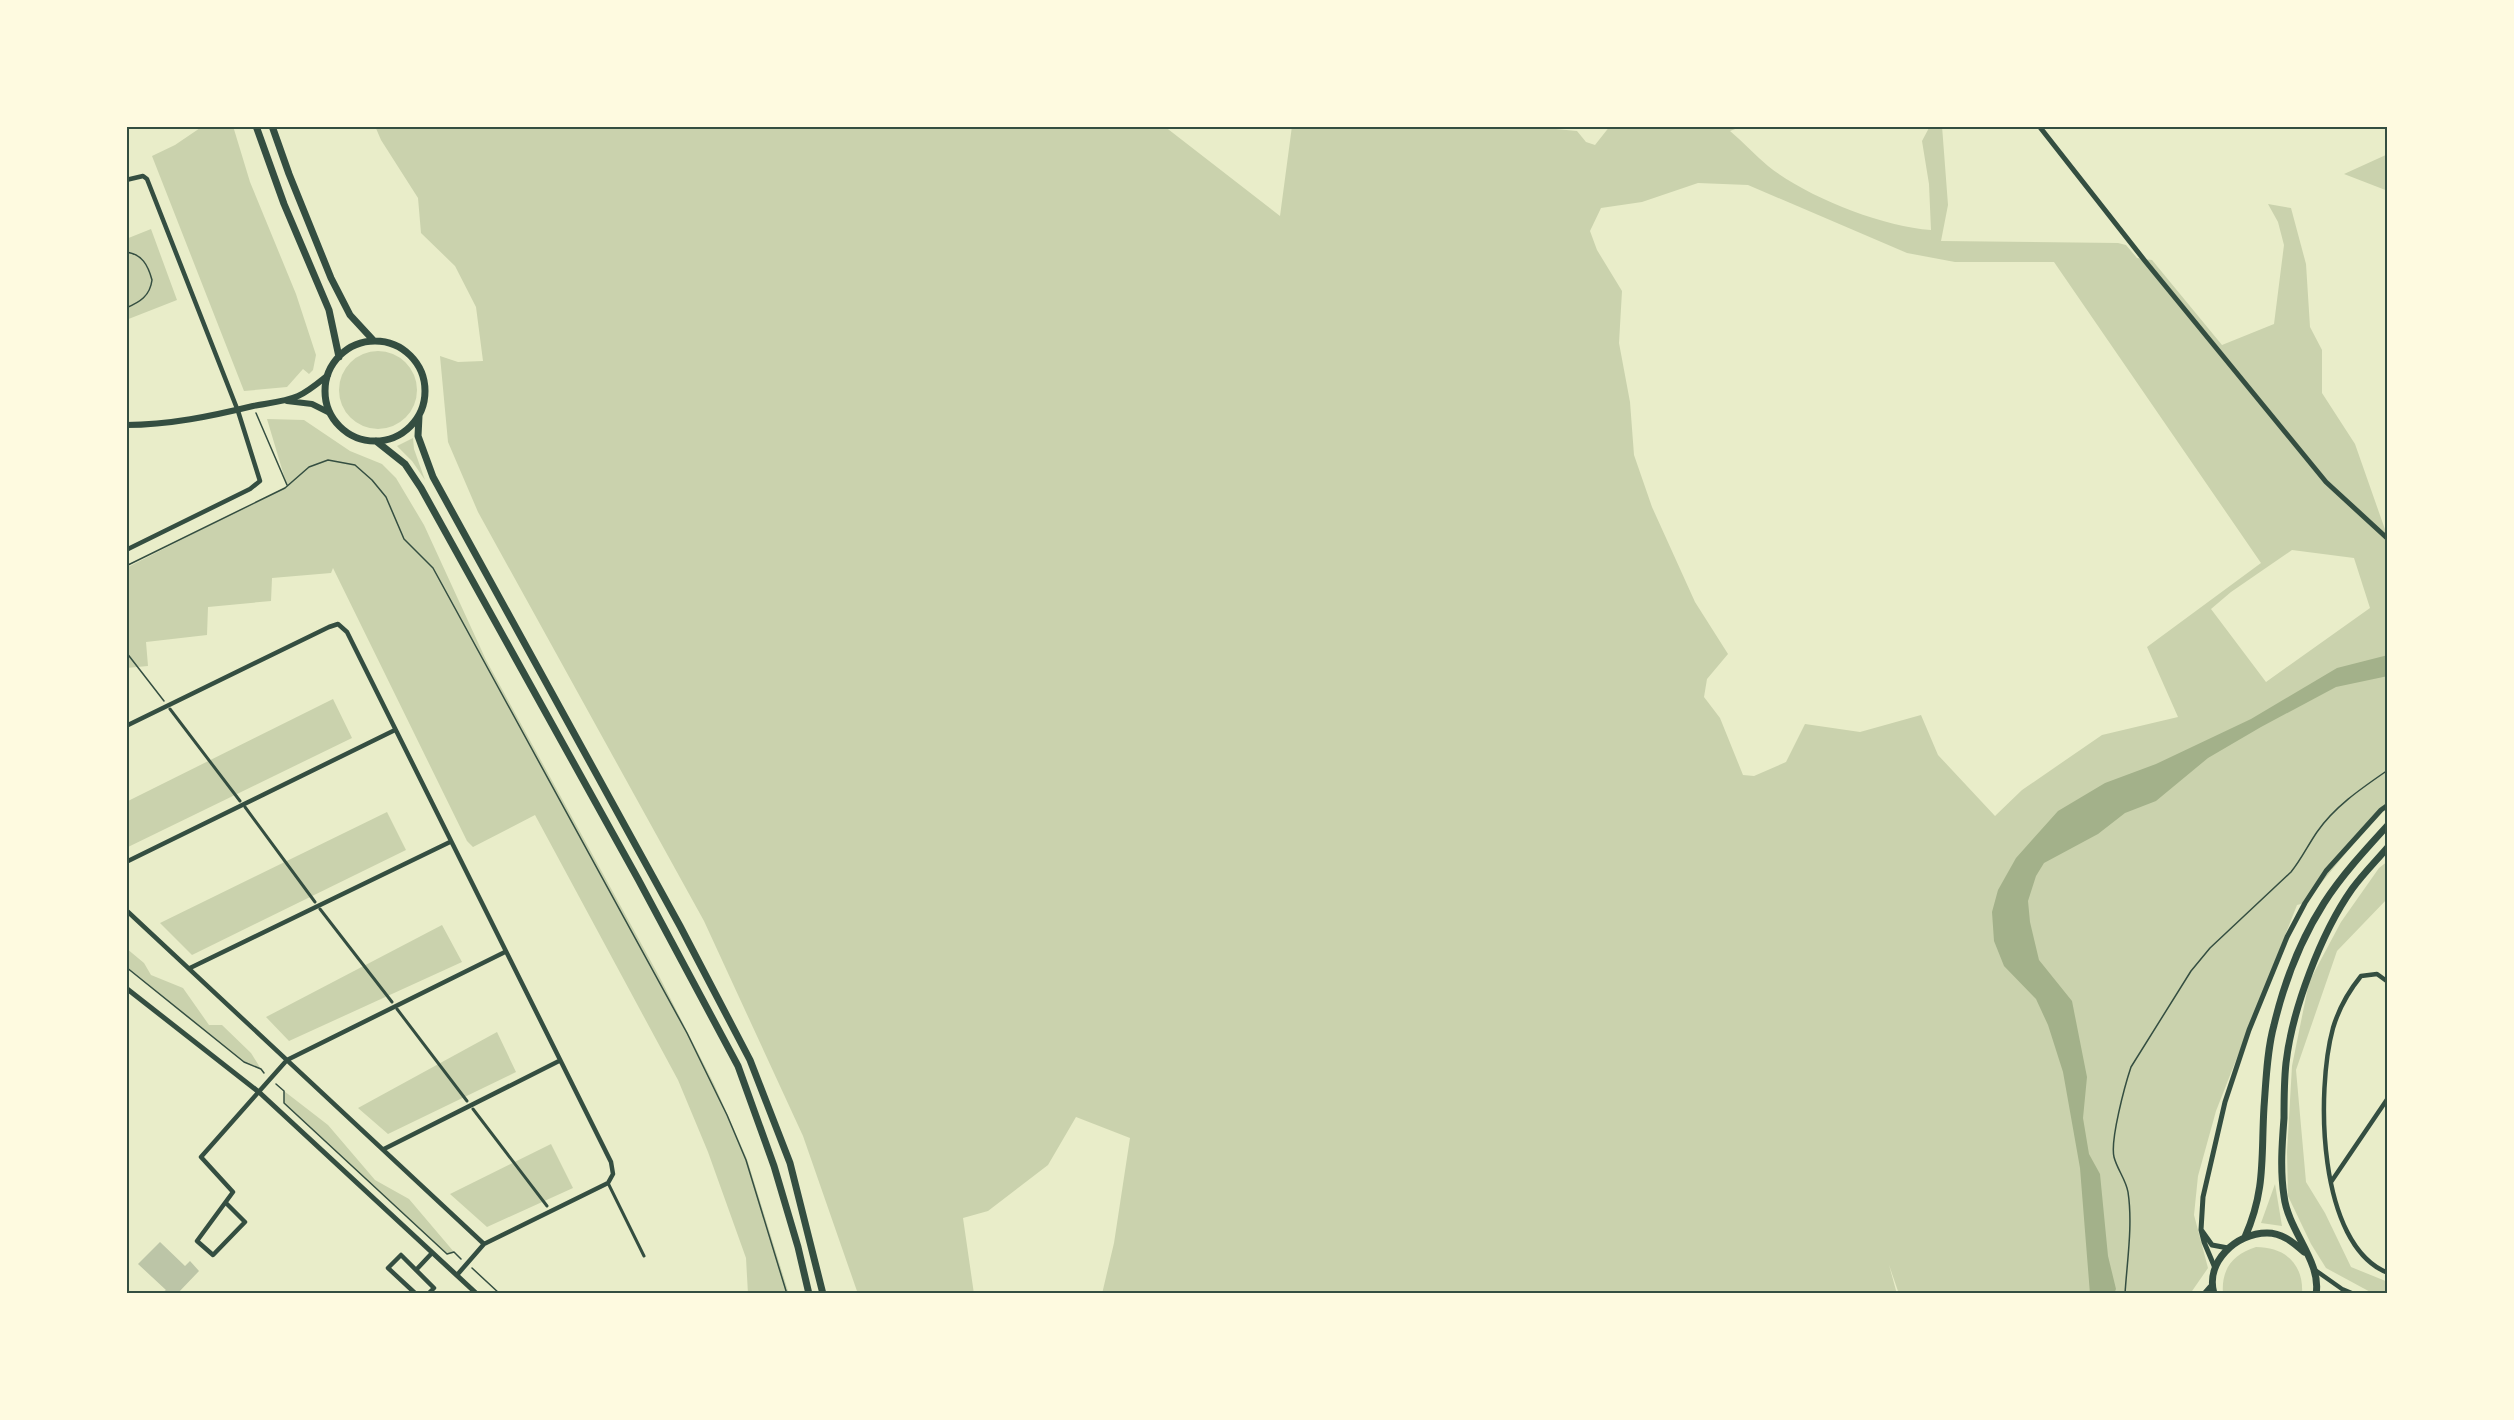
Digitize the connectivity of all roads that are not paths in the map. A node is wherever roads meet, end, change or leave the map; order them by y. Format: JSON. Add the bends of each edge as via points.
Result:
{"nodes":[{"id":1,"x":256,"y":126,"type":"edge"},
{"id":2,"x":272,"y":126,"type":"edge"},
{"id":3,"x":2039,"y":126,"type":"edge"},
{"id":4,"x":126,"y":180,"type":"edge"},
{"id":5,"x":374,"y":342,"type":"junction"},
{"id":6,"x":339,"y":357,"type":"junction"},
{"id":7,"x":328,"y":375,"type":"junction"},
{"id":8,"x":280,"y":401,"type":"junction"},
{"id":9,"x":238,"y":411,"type":"junction"},
{"id":10,"x":330,"y":413,"type":"junction"},
{"id":11,"x":419,"y":416,"type":"junction"},
{"id":12,"x":126,"y":424,"type":"edge"},
{"id":13,"x":376,"y":441,"type":"junction"},
{"id":14,"x":2388,"y":539,"type":"edge"},
{"id":15,"x":126,"y":550,"type":"edge"},
{"id":16,"x":170,"y":709,"type":"dead end"},
{"id":17,"x":126,"y":726,"type":"edge"},
{"id":18,"x":395,"y":730,"type":"junction"},
{"id":19,"x":240,"y":801,"type":"dead end"},
{"id":20,"x":2388,"y":805,"type":"edge"},
{"id":21,"x":244,"y":807,"type":"dead end"},
{"id":22,"x":2388,"y":825,"type":"edge"},
{"id":23,"x":450,"y":842,"type":"junction"},
{"id":24,"x":2388,"y":847,"type":"edge"},
{"id":25,"x":126,"y":862,"type":"edge"},
{"id":26,"x":315,"y":902,"type":"dead end"},
{"id":27,"x":320,"y":909,"type":"dead end"},
{"id":28,"x":126,"y":910,"type":"edge"},
{"id":29,"x":505,"y":952,"type":"junction"},
{"id":30,"x":190,"y":968,"type":"junction"},
{"id":31,"x":2388,"y":982,"type":"edge"},
{"id":32,"x":126,"y":988,"type":"edge"},
{"id":33,"x":392,"y":1002,"type":"dead end"},
{"id":34,"x":397,"y":1009,"type":"dead end"},
{"id":35,"x":287,"y":1060,"type":"junction"},
{"id":36,"x":559,"y":1061,"type":"junction"},
{"id":37,"x":260,"y":1093,"type":"junction"},
{"id":38,"x":2388,"y":1098,"type":"edge"},
{"id":39,"x":467,"y":1101,"type":"dead end"},
{"id":40,"x":472,"y":1109,"type":"dead end"},
{"id":41,"x":384,"y":1149,"type":"junction"},
{"id":42,"x":2331,"y":1182,"type":"junction"},
{"id":43,"x":608,"y":1183,"type":"junction"},
{"id":44,"x":226,"y":1203,"type":"junction"},
{"id":45,"x":547,"y":1206,"type":"dead end"},
{"id":46,"x":2201,"y":1230,"type":"junction"},
{"id":47,"x":2245,"y":1237,"type":"junction"},
{"id":48,"x":484,"y":1244,"type":"junction"},
{"id":49,"x":2228,"y":1248,"type":"junction"},
{"id":50,"x":432,"y":1253,"type":"junction"},
{"id":51,"x":2307,"y":1255,"type":"junction"},
{"id":52,"x":644,"y":1256,"type":"dead end"},
{"id":53,"x":2215,"y":1268,"type":"junction"},
{"id":54,"x":416,"y":1270,"type":"junction"},
{"id":55,"x":2315,"y":1270,"type":"junction"},
{"id":56,"x":2388,"y":1273,"type":"edge"},
{"id":57,"x":457,"y":1275,"type":"junction"},
{"id":58,"x":2213,"y":1290,"type":"edge"},
{"id":59,"x":416,"y":1294,"type":"edge"},
{"id":60,"x":428,"y":1294,"type":"edge"},
{"id":61,"x":477,"y":1294,"type":"edge"},
{"id":62,"x":809,"y":1294,"type":"edge"},
{"id":63,"x":823,"y":1294,"type":"edge"},
{"id":64,"x":2205,"y":1294,"type":"edge"},
{"id":65,"x":2316,"y":1294,"type":"edge"},
{"id":66,"x":2354,"y":1294,"type":"edge"}],
"edges":[{"from":1,"to":6,"type":"highway","via":[[329,310]]},
{"from":2,"to":5,"type":"highway","via":[[331,278],[350,315]]},
{"from":3,"to":14,"type":"street","via":[[2326,482]]},
{"from":4,"to":9,"type":"street","via":[[143,176],[147,179]]},
{"from":5,"to":6,"type":"highway","via":[[361,344]]},
{"from":5,"to":11,"type":"highway","via":[[402,350],[421,372],[425,387]]},
{"from":6,"to":7,"type":"highway"},
{"from":7,"to":8,"type":"main road","via":[[312,388]]},
{"from":7,"to":10,"type":"highway","via":[[325,388]]},
{"from":8,"to":9,"type":"main road"},
{"from":8,"to":10,"type":"main road","via":[[312,405]]},
{"from":9,"to":12,"type":"main road"},
{"from":9,"to":15,"type":"street","via":[[261,481]]},
{"from":10,"to":13,"type":"highway","via":[[349,434]]},
{"from":11,"to":13,"type":"highway","via":[[393,438]]},
{"from":11,"to":63,"type":"highway","via":[[418,436],[433,477],[750,1060],[790,1164]]},
{"from":13,"to":62,"type":"highway","via":[[405,464],[421,488],[738,1066],[774,1166]]},
{"from":16,"to":19,"type":"street"},
{"from":17,"to":18,"type":"street","via":[[338,624],[347,632]]},
{"from":18,"to":23,"type":"street"},
{"from":18,"to":25,"type":"street"},
{"from":20,"to":46,"type":"street","via":[[2326,872],[2287,937],[2225,1102],[2203,1197]]},
{"from":21,"to":26,"type":"street"},
{"from":22,"to":47,"type":"highway","via":[[2324,903],[2296,958],[2273,1026],[2260,1188],[2256,1213]]},
{"from":23,"to":29,"type":"street"},
{"from":23,"to":30,"type":"street"},
{"from":24,"to":51,"type":"highway","via":[[2352,890],[2312,966],[2286,1063],[2281,1166],[2284,1197],[2289,1221]]},
{"from":27,"to":33,"type":"street"},
{"from":28,"to":30,"type":"street"},
{"from":29,"to":35,"type":"street"},
{"from":29,"to":36,"type":"street"},
{"from":30,"to":35,"type":"street"},
{"from":31,"to":42,"type":"street","via":[[2377,974],[2361,976],[2346,995],[2334,1026],[2327,1054],[2324,1135]]},
{"from":32,"to":37,"type":"street"},
{"from":34,"to":39,"type":"street"},
{"from":35,"to":37,"type":"street"},
{"from":35,"to":41,"type":"street"},
{"from":36,"to":41,"type":"street"},
{"from":36,"to":43,"type":"street","via":[[611,1162],[613,1174]]},
{"from":37,"to":44,"type":"street","via":[[201,1157],[233,1192]]},
{"from":37,"to":50,"type":"street"},
{"from":38,"to":42,"type":"street"},
{"from":40,"to":45,"type":"street"},
{"from":41,"to":48,"type":"street"},
{"from":42,"to":56,"type":"street","via":[[2349,1240],[2364,1258]]},
{"from":43,"to":48,"type":"street"},
{"from":43,"to":52,"type":"street"},
{"from":44,"to":44,"type":"street","via":[[197,1241],[213,1255],[245,1222]]},
{"from":46,"to":49,"type":"street","via":[[2212,1245]]},
{"from":46,"to":53,"type":"street"},
{"from":47,"to":49,"type":"highway"},
{"from":47,"to":51,"type":"highway","via":[[2279,1235]]},
{"from":48,"to":57,"type":"street"},
{"from":49,"to":53,"type":"highway"},
{"from":50,"to":54,"type":"street"},
{"from":50,"to":57,"type":"street"},
{"from":51,"to":55,"type":"highway"},
{"from":53,"to":58,"type":"highway"},
{"from":54,"to":59,"type":"street","via":[[401,1255],[388,1268]]},
{"from":54,"to":60,"type":"street","via":[[434,1288]]},
{"from":55,"to":65,"type":"highway"},
{"from":55,"to":66,"type":"street"},
{"from":57,"to":61,"type":"street"},
{"from":58,"to":64,"type":"highway"}]}
